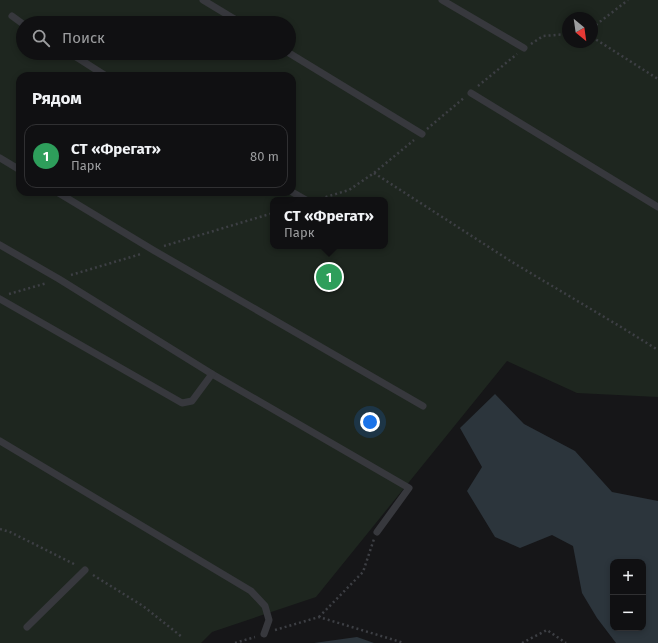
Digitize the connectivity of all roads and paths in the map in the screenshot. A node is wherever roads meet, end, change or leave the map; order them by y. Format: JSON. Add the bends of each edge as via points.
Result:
{"nodes":[{"id":1,"x":203,"y":0,"type":"edge"},
{"id":2,"x":442,"y":0,"type":"edge"},
{"id":3,"x":628,"y":0,"type":"edge"},
{"id":4,"x":12,"y":16,"type":"dead end"},
{"id":5,"x":229,"y":16,"type":"edge"},
{"id":6,"x":16,"y":19,"type":"edge"},
{"id":7,"x":598,"y":23,"type":"edge"},
{"id":8,"x":562,"y":34,"type":"edge"},
{"id":9,"x":598,"y":41,"type":"edge"},
{"id":10,"x":524,"y":48,"type":"junction"},
{"id":11,"x":296,"y":57,"type":"edge"},
{"id":12,"x":81,"y":60,"type":"edge"},
{"id":13,"x":100,"y":72,"type":"edge"},
{"id":14,"x":658,"y":79,"type":"edge"},
{"id":15,"x":471,"y":92,"type":"junction"},
{"id":16,"x":422,"y":134,"type":"junction"},
{"id":17,"x":0,"y":158,"type":"edge"},
{"id":18,"x":16,"y":168,"type":"edge"},
{"id":19,"x":374,"y":173,"type":"junction"},
{"id":20,"x":64,"y":196,"type":"edge"},
{"id":21,"x":326,"y":197,"type":"edge"},
{"id":22,"x":658,"y":207,"type":"edge"},
{"id":23,"x":270,"y":214,"type":"edge"},
{"id":24,"x":0,"y":245,"type":"edge"},
{"id":25,"x":153,"y":250,"type":"junction"},
{"id":26,"x":59,"y":279,"type":"junction"},
{"id":27,"x":7,"y":294,"type":"dead end"},
{"id":28,"x":0,"y":299,"type":"edge"},
{"id":29,"x":658,"y":350,"type":"edge"},
{"id":30,"x":212,"y":374,"type":"junction"},
{"id":31,"x":423,"y":406,"type":"dead end"},
{"id":32,"x":0,"y":441,"type":"edge"},
{"id":33,"x":0,"y":529,"type":"edge"},
{"id":34,"x":377,"y":532,"type":"joint"},
{"id":35,"x":85,"y":570,"type":"junction"},
{"id":36,"x":319,"y":617,"type":"junction"},
{"id":37,"x":27,"y":627,"type":"dead end"},
{"id":38,"x":264,"y":634,"type":"junction"},
{"id":39,"x":182,"y":637,"type":"dead end"},
{"id":40,"x":235,"y":643,"type":"edge"},
{"id":41,"x":404,"y":643,"type":"edge"},
{"id":42,"x":522,"y":643,"type":"edge"},
{"id":43,"x":566,"y":643,"type":"edge"}],
"edges":[{"from":1,"to":5,"type":"lane"},
{"from":2,"to":10,"type":"lane"},
{"from":3,"to":7,"type":"path"},
{"from":4,"to":6,"type":"lane"},
{"from":8,"to":10,"type":"path","via":[[543,36]]},
{"from":9,"to":14,"type":"path"},
{"from":10,"to":15,"type":"path"},
{"from":11,"to":16,"type":"lane"},
{"from":12,"to":13,"type":"lane"},
{"from":15,"to":16,"type":"path"},
{"from":15,"to":22,"type":"lane"},
{"from":16,"to":19,"type":"path"},
{"from":17,"to":18,"type":"lane"},
{"from":19,"to":21,"type":"path","via":[[349,190]]},
{"from":19,"to":29,"type":"path","via":[[512,262]]},
{"from":20,"to":25,"type":"lane"},
{"from":23,"to":25,"type":"path"},
{"from":24,"to":26,"type":"lane"},
{"from":25,"to":26,"type":"path"},
{"from":25,"to":31,"type":"lane"},
{"from":26,"to":27,"type":"path"},
{"from":26,"to":30,"type":"lane"},
{"from":28,"to":30,"type":"lane","via":[[182,403],[192,401]]},
{"from":30,"to":34,"type":"lane","via":[[409,488]]},
{"from":32,"to":38,"type":"lane","via":[[251,591],[265,606],[269,620]]},
{"from":33,"to":35,"type":"path"},
{"from":34,"to":36,"type":"path","via":[[364,572]]},
{"from":35,"to":37,"type":"lane"},
{"from":35,"to":39,"type":"path","via":[[143,606]]},
{"from":36,"to":38,"type":"path"},
{"from":36,"to":41,"type":"path"},
{"from":38,"to":40,"type":"path"},
{"from":42,"to":43,"type":"path","via":[[547,630]]}]}
